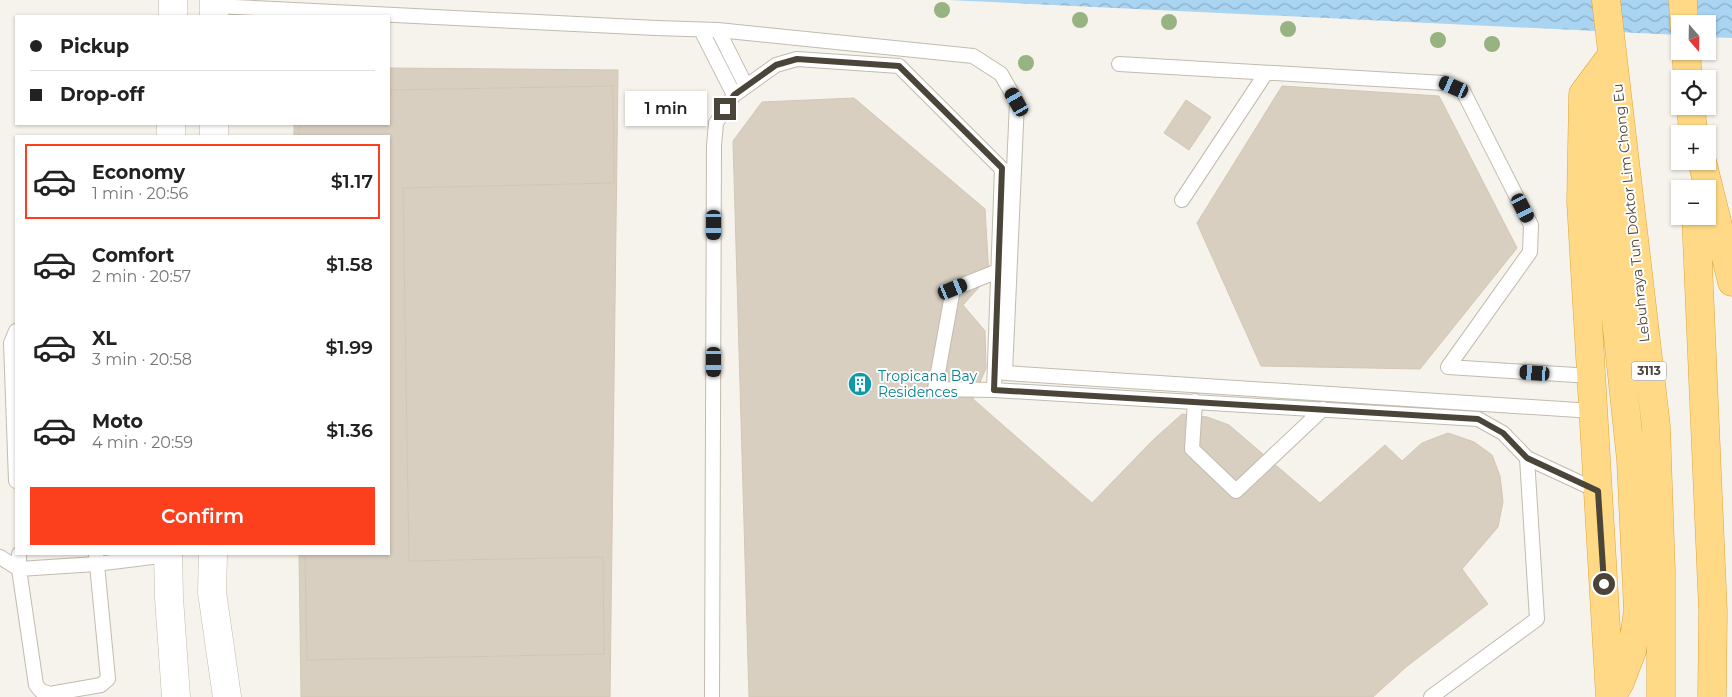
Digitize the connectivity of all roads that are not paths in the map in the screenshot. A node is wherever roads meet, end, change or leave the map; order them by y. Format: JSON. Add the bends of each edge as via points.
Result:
{"nodes":[{"id":1,"x":173,"y":0,"type":"edge"},
{"id":2,"x":1606,"y":0,"type":"edge"},
{"id":3,"x":1683,"y":0,"type":"edge"},
{"id":4,"x":214,"y":8,"type":"edge"},
{"id":5,"x":173,"y":15,"type":"edge"},
{"id":6,"x":369,"y":15,"type":"edge"},
{"id":7,"x":1684,"y":15,"type":"edge"},
{"id":8,"x":390,"y":16,"type":"edge"},
{"id":9,"x":701,"y":30,"type":"junction"},
{"id":10,"x":718,"y":30,"type":"junction"},
{"id":11,"x":1612,"y":51,"type":"junction"},
{"id":12,"x":1119,"y":64,"type":"dead end"},
{"id":13,"x":1266,"y":73,"type":"junction"},
{"id":14,"x":1617,"y":81,"type":"junction"},
{"id":15,"x":746,"y":86,"type":"junction"},
{"id":16,"x":734,"y":95,"type":"junction"},
{"id":17,"x":1704,"y":170,"type":"edge"},
{"id":18,"x":1182,"y":200,"type":"dead end"},
{"id":19,"x":1696,"y":225,"type":"edge"},
{"id":20,"x":998,"y":271,"type":"junction"},
{"id":21,"x":1732,"y":282,"type":"edge"},
{"id":22,"x":15,"y":333,"type":"edge"},
{"id":23,"x":1591,"y":376,"type":"junction"},
{"id":24,"x":994,"y":390,"type":"junction"},
{"id":25,"x":14,"y":395,"type":"junction"},
{"id":26,"x":0,"y":402,"type":"edge"},
{"id":27,"x":1195,"y":402,"type":"junction"},
{"id":28,"x":1323,"y":409,"type":"junction"},
{"id":29,"x":1593,"y":411,"type":"junction"},
{"id":30,"x":15,"y":438,"type":"edge"},
{"id":31,"x":1527,"y":458,"type":"junction"},
{"id":32,"x":1598,"y":491,"type":"junction"},
{"id":33,"x":19,"y":555,"type":"edge"},
{"id":34,"x":154,"y":555,"type":"edge"},
{"id":35,"x":168,"y":555,"type":"edge"},
{"id":36,"x":213,"y":555,"type":"edge"},
{"id":37,"x":0,"y":557,"type":"edge"},
{"id":38,"x":96,"y":559,"type":"edge"},
{"id":39,"x":19,"y":569,"type":"junction"},
{"id":40,"x":176,"y":697,"type":"edge"},
{"id":41,"x":226,"y":697,"type":"edge"},
{"id":42,"x":712,"y":697,"type":"edge"},
{"id":43,"x":1431,"y":697,"type":"edge"},
{"id":44,"x":1611,"y":697,"type":"edge"},
{"id":45,"x":1661,"y":697,"type":"edge"},
{"id":46,"x":1712,"y":697,"type":"edge"}],
"edges":[{"from":1,"to":5,"type":"street"},
{"from":2,"to":11,"type":"highway","name":"Lebuhraya Tun Doktor Lim Chong Eu","number":"3113"},
{"from":3,"to":7,"type":"highway"},
{"from":4,"to":6,"type":"lane"},
{"from":8,"to":9,"type":"lane"},
{"from":9,"to":10,"type":"lane"},
{"from":9,"to":16,"type":"lane"},
{"from":10,"to":15,"type":"lane"},
{"from":10,"to":29,"type":"lane","via":[[973,56],[1001,74],[1017,102],[1005,373]]},
{"from":11,"to":14,"type":"highway","name":"Lebuhraya Tun Doktor Lim Chong Eu","number":"3113"},
{"from":11,"to":23,"type":"highway","via":[[1583,94],[1581,202]]},
{"from":12,"to":13,"type":"lane"},
{"from":13,"to":18,"type":"lane"},
{"from":13,"to":23,"type":"lane","via":[[1444,83],[1463,92],[1532,225],[1530,252],[1448,368]]},
{"from":14,"to":44,"type":"highway","via":[[1601,115],[1605,215],[1631,460],[1638,611],[1632,651]]},
{"from":14,"to":45,"type":"highway","name":"Lebuhraya Tun Doktor Lim Chong Eu","number":"3113","via":[[1656,426],[1662,572]]},
{"from":15,"to":16,"type":"lane"},
{"from":15,"to":20,"type":"lane","via":[[776,65],[797,59],[899,66],[1002,168]]},
{"from":16,"to":42,"type":"lane","via":[[716,123],[714,146]]},
{"from":17,"to":21,"type":"highway"},
{"from":19,"to":46,"type":"highway","via":[[1713,612]]},
{"from":20,"to":24,"type":"lane"},
{"from":20,"to":24,"type":"lane","via":[[953,289],[935,388]]},
{"from":22,"to":25,"type":"lane","via":[[11,342]]},
{"from":23,"to":29,"type":"highway"},
{"from":24,"to":27,"type":"lane"},
{"from":25,"to":26,"type":"lane"},
{"from":25,"to":30,"type":"lane"},
{"from":27,"to":28,"type":"lane"},
{"from":27,"to":28,"type":"lane","via":[[1192,449],[1236,491]]},
{"from":28,"to":31,"type":"lane","via":[[1478,419],[1503,433]]},
{"from":29,"to":32,"type":"highway"},
{"from":31,"to":32,"type":"lane"},
{"from":31,"to":43,"type":"lane","via":[[1537,619]]},
{"from":32,"to":44,"type":"highway"},
{"from":33,"to":39,"type":"lane"},
{"from":34,"to":38,"type":"lane"},
{"from":35,"to":40,"type":"street"},
{"from":36,"to":41,"type":"street","via":[[212,592]]},
{"from":37,"to":39,"type":"lane"},
{"from":38,"to":39,"type":"lane"},
{"from":38,"to":39,"type":"lane","via":[[108,679],[101,685],[50,694],[41,692],[36,685]]}]}
